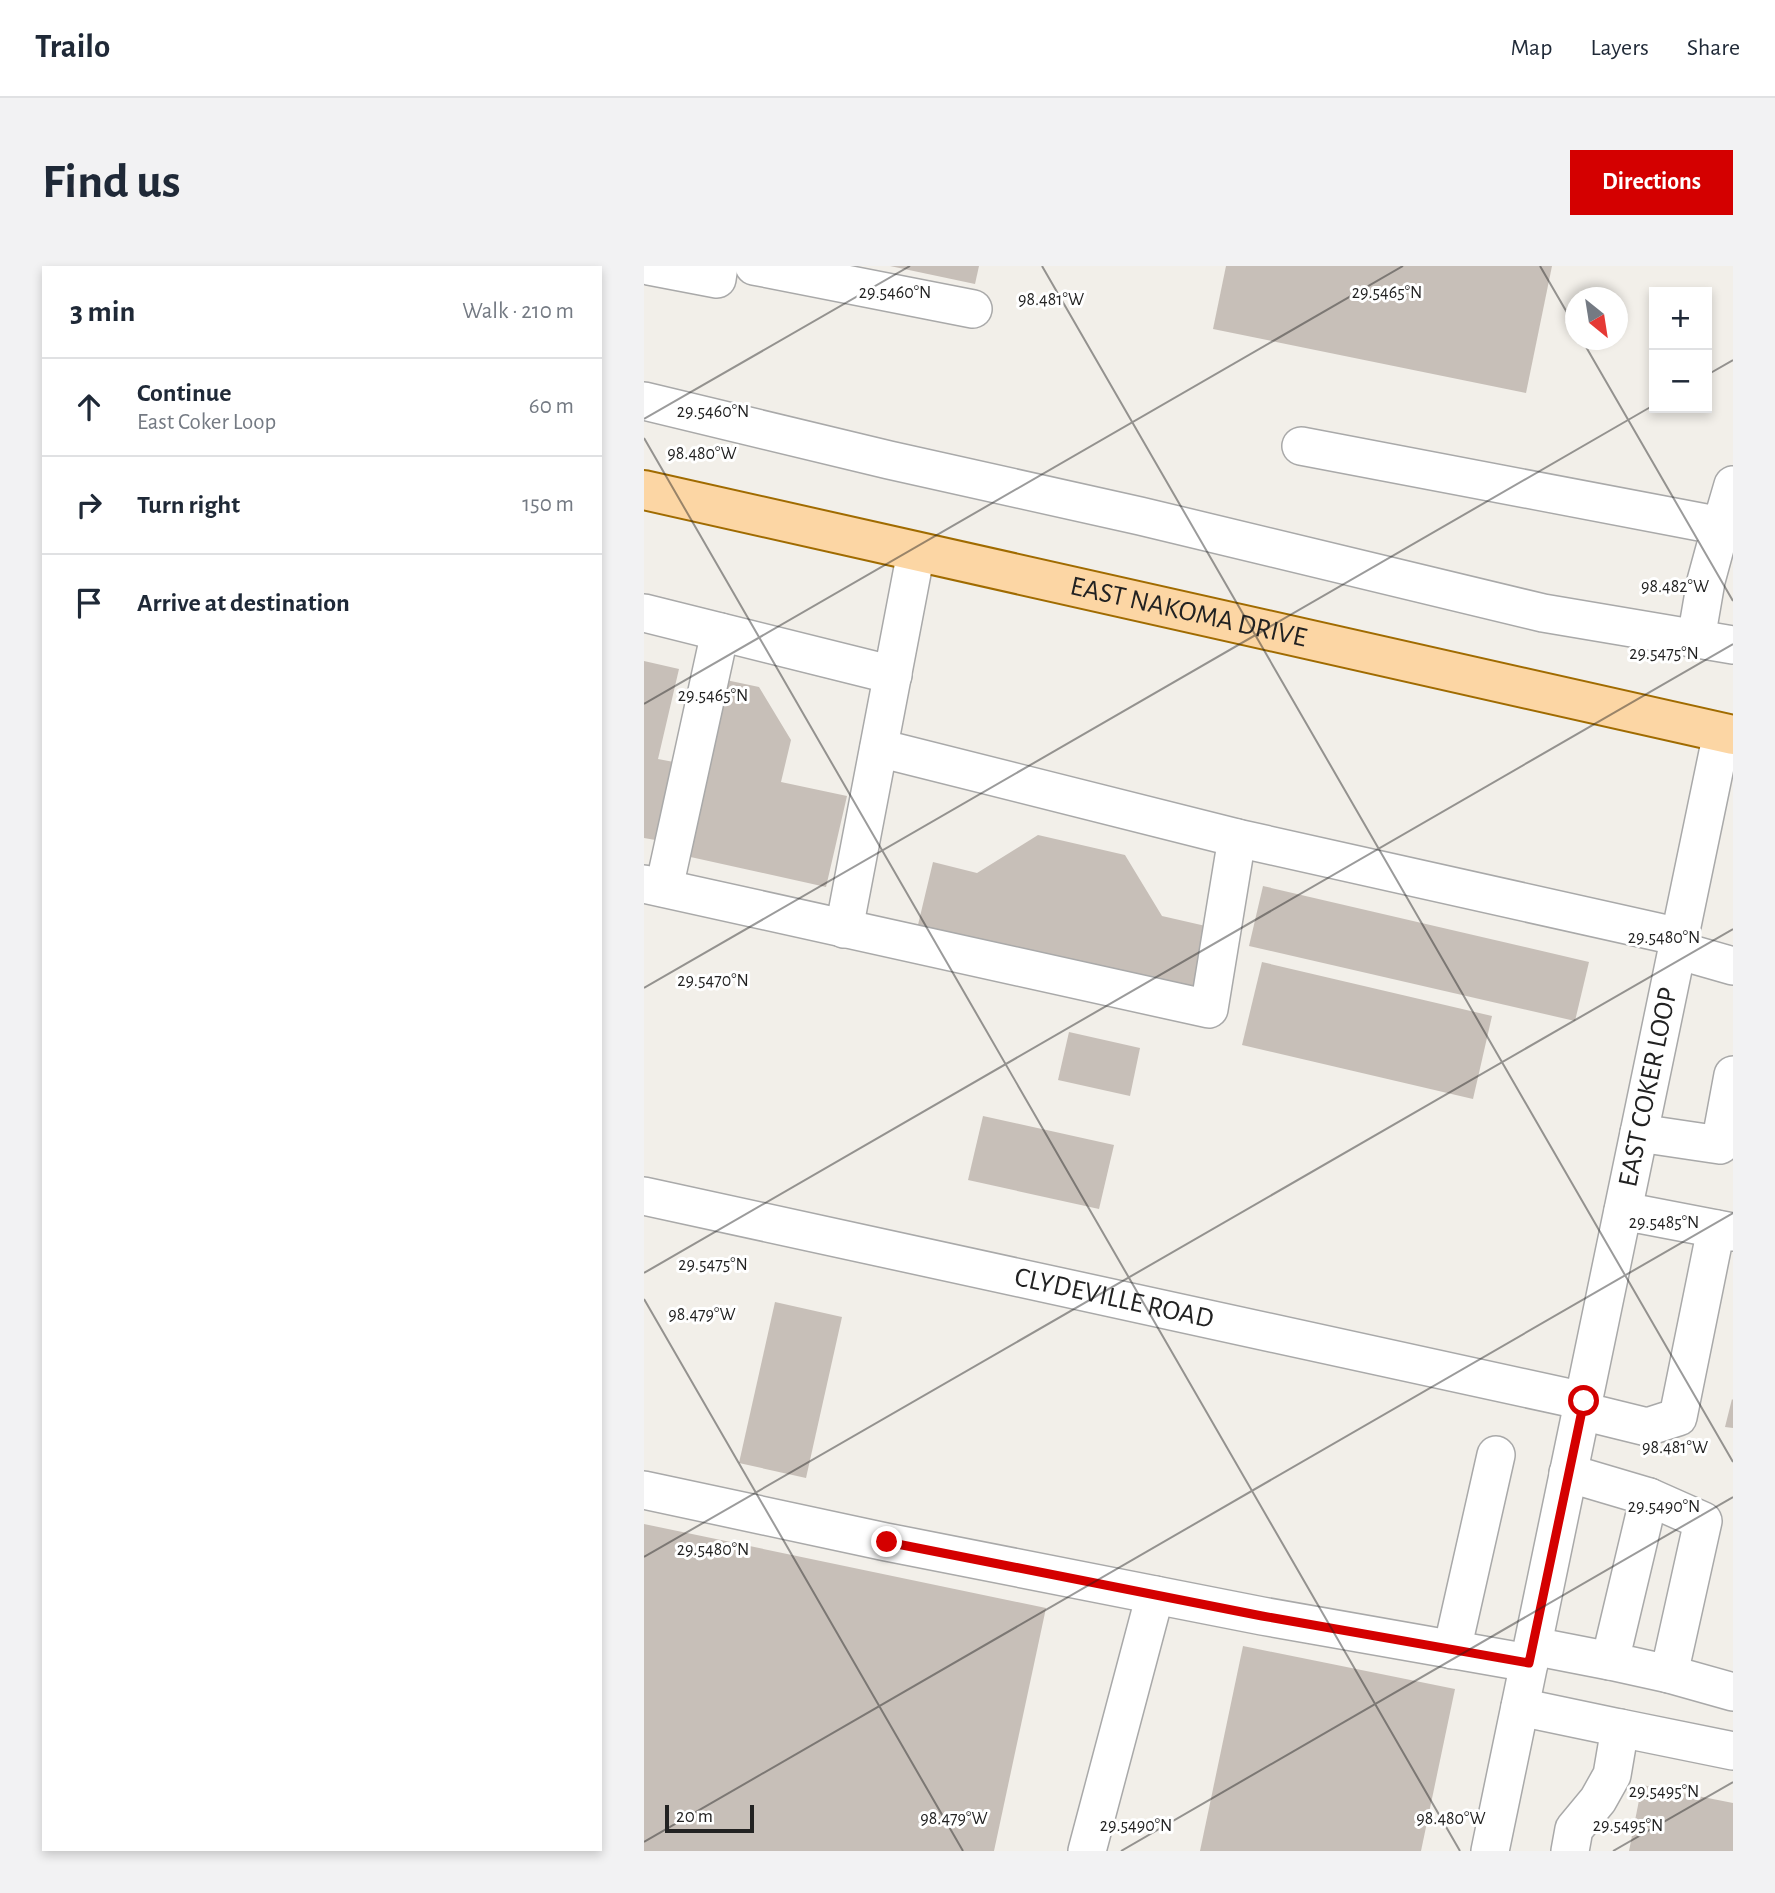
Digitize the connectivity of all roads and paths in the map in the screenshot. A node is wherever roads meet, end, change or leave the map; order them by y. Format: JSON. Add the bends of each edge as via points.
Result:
{"nodes":[{"id":1,"x":649,"y":266,"type":"edge"},
{"id":2,"x":719,"y":266,"type":"edge"},
{"id":3,"x":754,"y":266,"type":"edge"},
{"id":4,"x":973,"y":309,"type":"dead end"},
{"id":5,"x":644,"y":401,"type":"edge"},
{"id":6,"x":1301,"y":446,"type":"dead end"},
{"id":7,"x":1733,"y":485,"type":"edge"},
{"id":8,"x":644,"y":491,"type":"edge"},
{"id":9,"x":1721,"y":526,"type":"junction"},
{"id":10,"x":916,"y":552,"type":"junction"},
{"id":11,"x":644,"y":613,"type":"edge"},
{"id":12,"x":720,"y":632,"type":"junction"},
{"id":13,"x":1696,"y":639,"type":"junction"},
{"id":14,"x":1733,"y":645,"type":"edge"},
{"id":15,"x":893,"y":675,"type":"junction"},
{"id":16,"x":1728,"y":734,"type":"edge"},
{"id":17,"x":879,"y":748,"type":"junction"},
{"id":18,"x":1237,"y":838,"type":"junction"},
{"id":19,"x":654,"y":886,"type":"edge"},
{"id":20,"x":844,"y":929,"type":"junction"},
{"id":21,"x":1678,"y":943,"type":"junction"},
{"id":22,"x":1733,"y":966,"type":"edge"},
{"id":23,"x":1733,"y":1075,"type":"edge"},
{"id":24,"x":1639,"y":1133,"type":"junction"},
{"id":25,"x":1726,"y":1146,"type":"edge"},
{"id":26,"x":644,"y":1196,"type":"edge"},
{"id":27,"x":1623,"y":1211,"type":"junction"},
{"id":28,"x":1724,"y":1230,"type":"edge"},
{"id":29,"x":1583,"y":1406,"type":"junction"},
{"id":30,"x":1496,"y":1455,"type":"dead end"},
{"id":31,"x":1568,"y":1473,"type":"junction"},
{"id":32,"x":644,"y":1490,"type":"edge"},
{"id":33,"x":1649,"y":1497,"type":"junction"},
{"id":34,"x":1718,"y":1524,"type":"edge"},
{"id":35,"x":1156,"y":1595,"type":"junction"},
{"id":36,"x":1452,"y":1650,"type":"junction"},
{"id":37,"x":1531,"y":1655,"type":"junction"},
{"id":38,"x":1610,"y":1661,"type":"junction"},
{"id":39,"x":1669,"y":1674,"type":"junction"},
{"id":40,"x":1733,"y":1692,"type":"edge"},
{"id":41,"x":1520,"y":1707,"type":"junction"},
{"id":42,"x":1620,"y":1728,"type":"junction"},
{"id":43,"x":1733,"y":1751,"type":"edge"},
{"id":44,"x":1087,"y":1851,"type":"edge"},
{"id":45,"x":1490,"y":1851,"type":"edge"},
{"id":46,"x":1570,"y":1851,"type":"edge"}],
"edges":[{"from":1,"to":2,"type":"street","via":[[717,279]]},
{"from":3,"to":4,"type":"street"},
{"from":5,"to":13,"type":"street","via":[[1543,613]]},
{"from":6,"to":9,"type":"street"},
{"from":7,"to":9,"type":"street"},
{"from":8,"to":10,"type":"main road","name":"EAST NAKOMA DRIVE"},
{"from":9,"to":13,"type":"street"},
{"from":10,"to":15,"type":"street"},
{"from":10,"to":16,"type":"main road","name":"EAST NAKOMA DRIVE"},
{"from":11,"to":12,"type":"street"},
{"from":12,"to":15,"type":"street"},
{"from":12,"to":19,"type":"street"},
{"from":13,"to":14,"type":"street"},
{"from":15,"to":17,"type":"street"},
{"from":16,"to":21,"type":"street","name":"EAST COKER LOOP"},
{"from":17,"to":18,"type":"street"},
{"from":17,"to":20,"type":"street"},
{"from":18,"to":20,"type":"street","via":[[1209,1010]]},
{"from":18,"to":21,"type":"street"},
{"from":19,"to":20,"type":"street"},
{"from":21,"to":22,"type":"street"},
{"from":21,"to":24,"type":"street","name":"EAST COKER LOOP"},
{"from":23,"to":25,"type":"street"},
{"from":24,"to":25,"type":"street"},
{"from":24,"to":27,"type":"street","name":"EAST COKER LOOP"},
{"from":26,"to":29,"type":"street","name":"CLYDEVILLE ROAD"},
{"from":27,"to":28,"type":"street"},
{"from":27,"to":29,"type":"street","name":"EAST COKER LOOP"},
{"from":28,"to":29,"type":"street","name":"CLYDEVILLE ROAD","via":[[1678,1417],[1647,1427]]},
{"from":29,"to":31,"type":"street","name":"EAST COKER LOOP"},
{"from":30,"to":36,"type":"street"},
{"from":31,"to":33,"type":"street"},
{"from":31,"to":37,"type":"street","name":"EAST COKER LOOP"},
{"from":32,"to":35,"type":"street"},
{"from":33,"to":34,"type":"street"},
{"from":33,"to":38,"type":"street"},
{"from":34,"to":39,"type":"street"},
{"from":35,"to":36,"type":"street"},
{"from":35,"to":44,"type":"street"},
{"from":36,"to":37,"type":"street"},
{"from":37,"to":38,"type":"street"},
{"from":37,"to":41,"type":"street","name":"EAST COKER LOOP"},
{"from":38,"to":39,"type":"street"},
{"from":39,"to":40,"type":"street"},
{"from":41,"to":42,"type":"street"},
{"from":41,"to":45,"type":"street","name":"EAST COKER LOOP"},
{"from":42,"to":43,"type":"street"},
{"from":42,"to":46,"type":"street","via":[[1612,1775],[1574,1829]]}]}
